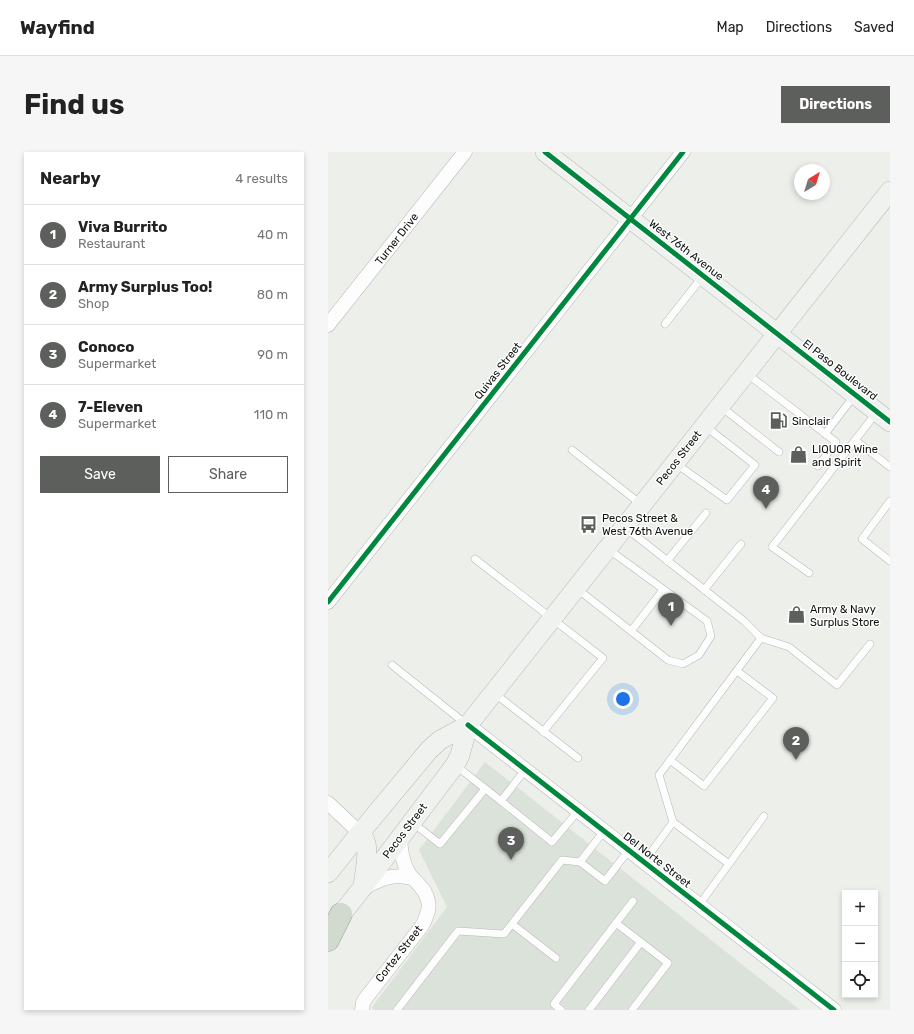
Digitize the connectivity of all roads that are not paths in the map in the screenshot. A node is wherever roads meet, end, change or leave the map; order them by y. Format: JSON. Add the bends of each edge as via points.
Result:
{"nodes":[{"id":1,"x":465,"y":152,"type":"edge"},
{"id":2,"x":545,"y":152,"type":"edge"},
{"id":3,"x":683,"y":152,"type":"edge"},
{"id":4,"x":890,"y":191,"type":"edge"},
{"id":5,"x":631,"y":219,"type":"junction"},
{"id":6,"x":704,"y":276,"type":"junction"},
{"id":7,"x":665,"y":324,"type":"dead end"},
{"id":8,"x":328,"y":325,"type":"edge"},
{"id":9,"x":777,"y":333,"type":"junction"},
{"id":10,"x":746,"y":373,"type":"junction"},
{"id":11,"x":855,"y":395,"type":"junction"},
{"id":12,"x":720,"y":406,"type":"junction"},
{"id":13,"x":884,"y":417,"type":"edge"},
{"id":14,"x":704,"y":426,"type":"junction"},
{"id":15,"x":825,"y":434,"type":"junction"},
{"id":16,"x":855,"y":440,"type":"junction"},
{"id":17,"x":572,"y":450,"type":"dead end"},
{"id":18,"x":779,"y":452,"type":"dead end"},
{"id":19,"x":675,"y":462,"type":"junction"},
{"id":20,"x":818,"y":466,"type":"dead end"},
{"id":21,"x":890,"y":467,"type":"edge"},
{"id":22,"x":890,"y":501,"type":"edge"},
{"id":23,"x":642,"y":505,"type":"junction"},
{"id":24,"x":706,"y":513,"type":"dead end"},
{"id":25,"x":624,"y":527,"type":"junction"},
{"id":26,"x":741,"y":544,"type":"dead end"},
{"id":27,"x":607,"y":549,"type":"junction"},
{"id":28,"x":475,"y":559,"type":"dead end"},
{"id":29,"x":667,"y":561,"type":"junction"},
{"id":30,"x":890,"y":561,"type":"edge"},
{"id":31,"x":809,"y":573,"type":"dead end"},
{"id":32,"x":576,"y":588,"type":"junction"},
{"id":33,"x":663,"y":590,"type":"junction"},
{"id":34,"x":704,"y":590,"type":"junction"},
{"id":35,"x":328,"y":602,"type":"edge"},
{"id":36,"x":552,"y":618,"type":"junction"},
{"id":37,"x":631,"y":631,"type":"junction"},
{"id":38,"x":761,"y":638,"type":"junction"},
{"id":39,"x":870,"y":644,"type":"dead end"},
{"id":40,"x":392,"y":665,"type":"dead end"},
{"id":41,"x":737,"y":671,"type":"junction"},
{"id":42,"x":494,"y":693,"type":"junction"},
{"id":43,"x":468,"y":725,"type":"junction"},
{"id":44,"x":544,"y":732,"type":"junction"},
{"id":45,"x":578,"y":758,"type":"dead end"},
{"id":46,"x":670,"y":760,"type":"junction"},
{"id":47,"x":455,"y":765,"type":"junction"},
{"id":48,"x":526,"y":770,"type":"junction"},
{"id":49,"x":484,"y":788,"type":"junction"},
{"id":50,"x":500,"y":801,"type":"junction"},
{"id":51,"x":328,"y":803,"type":"edge"},
{"id":52,"x":578,"y":811,"type":"junction"},
{"id":53,"x":764,"y":816,"type":"dead end"},
{"id":54,"x":412,"y":822,"type":"junction"},
{"id":55,"x":673,"y":822,"type":"junction"},
{"id":56,"x":604,"y":831,"type":"junction"},
{"id":57,"x":360,"y":832,"type":"junction"},
{"id":58,"x":400,"y":838,"type":"junction"},
{"id":59,"x":629,"y":850,"type":"junction"},
{"id":60,"x":580,"y":862,"type":"junction"},
{"id":61,"x":644,"y":862,"type":"junction"},
{"id":62,"x":729,"y":864,"type":"junction"},
{"id":63,"x":328,"y":873,"type":"edge"},
{"id":64,"x":412,"y":878,"type":"junction"},
{"id":65,"x":362,"y":888,"type":"junction"},
{"id":66,"x":633,"y":901,"type":"dead end"},
{"id":67,"x":699,"y":905,"type":"junction"},
{"id":68,"x":334,"y":922,"type":"edge"},
{"id":69,"x":616,"y":923,"type":"junction"},
{"id":70,"x":512,"y":924,"type":"junction"},
{"id":71,"x":328,"y":940,"type":"edge"},
{"id":72,"x":641,"y":942,"type":"junction"},
{"id":73,"x":556,"y":958,"type":"dead end"},
{"id":74,"x":362,"y":1010,"type":"edge"},
{"id":75,"x":397,"y":1010,"type":"edge"},
{"id":76,"x":561,"y":1010,"type":"edge"},
{"id":77,"x":589,"y":1010,"type":"edge"},
{"id":78,"x":632,"y":1010,"type":"edge"},
{"id":79,"x":834,"y":1010,"type":"edge"}],
"edges":[{"from":1,"to":8,"type":"street","name":"Turner Drive"},
{"from":2,"to":5,"type":"main road","name":"West 76th Avenue"},
{"from":3,"to":5,"type":"street","name":"Quivas Street"},
{"from":4,"to":9,"type":"main road","name":"Pecos Street"},
{"from":5,"to":6,"type":"main road","name":"West 76th Avenue"},
{"from":5,"to":35,"type":"street","name":"Quivas Street"},
{"from":6,"to":7,"type":"lane"},
{"from":6,"to":9,"type":"main road","name":"West 76th Avenue"},
{"from":9,"to":10,"type":"main road","name":"Pecos Street"},
{"from":9,"to":11,"type":"main road","name":"El Paso Boulevard"},
{"from":10,"to":12,"type":"main road","name":"Pecos Street"},
{"from":10,"to":15,"type":"lane"},
{"from":11,"to":13,"type":"main road","name":"El Paso Boulevard"},
{"from":11,"to":15,"type":"lane"},
{"from":12,"to":14,"type":"main road","name":"Pecos Street"},
{"from":12,"to":18,"type":"lane"},
{"from":13,"to":16,"type":"lane"},
{"from":14,"to":19,"type":"main road","name":"Pecos Street"},
{"from":14,"to":19,"type":"lane","via":[[755,465],[727,500]]},
{"from":15,"to":20,"type":"lane","via":[[836,442]]},
{"from":16,"to":21,"type":"lane"},
{"from":16,"to":31,"type":"lane","via":[[772,547]]},
{"from":17,"to":23,"type":"lane"},
{"from":19,"to":23,"type":"main road","name":"Pecos Street"},
{"from":22,"to":30,"type":"lane","via":[[862,539]]},
{"from":23,"to":25,"type":"main road","name":"Pecos Street"},
{"from":24,"to":29,"type":"lane"},
{"from":25,"to":27,"type":"main road","name":"Pecos Street"},
{"from":25,"to":29,"type":"lane"},
{"from":26,"to":34,"type":"lane"},
{"from":27,"to":32,"type":"main road","name":"Pecos Street"},
{"from":27,"to":33,"type":"lane"},
{"from":28,"to":36,"type":"lane"},
{"from":29,"to":34,"type":"lane"},
{"from":32,"to":36,"type":"main road","name":"Pecos Street"},
{"from":32,"to":37,"type":"lane"},
{"from":33,"to":37,"type":"lane"},
{"from":33,"to":37,"type":"lane","via":[[707,621],[711,636],[699,655],[683,664],[668,660]]},
{"from":34,"to":38,"type":"lane","via":[[744,621]]},
{"from":36,"to":42,"type":"main road","name":"Pecos Street"},
{"from":36,"to":44,"type":"lane","via":[[603,658]]},
{"from":38,"to":39,"type":"lane","via":[[789,647],[838,685]]},
{"from":38,"to":41,"type":"lane"},
{"from":40,"to":43,"type":"lane"},
{"from":41,"to":46,"type":"lane"},
{"from":41,"to":46,"type":"lane","via":[[773,698],[704,786]]},
{"from":42,"to":43,"type":"main road","name":"Pecos Street"},
{"from":42,"to":44,"type":"lane"},
{"from":43,"to":47,"type":"main road","name":"Pecos Street"},
{"from":43,"to":48,"type":"street","name":"Del Norte Street"},
{"from":43,"to":57,"type":"main road","name":"Pecos Street","via":[[440,740],[429,750]]},
{"from":44,"to":45,"type":"lane"},
{"from":46,"to":55,"type":"lane","via":[[659,775]]},
{"from":47,"to":49,"type":"lane"},
{"from":47,"to":54,"type":"main road","name":"Pecos Street"},
{"from":48,"to":50,"type":"lane"},
{"from":48,"to":52,"type":"street","name":"Del Norte Street"},
{"from":49,"to":50,"type":"lane"},
{"from":49,"to":54,"type":"lane","via":[[440,844]]},
{"from":50,"to":52,"type":"lane","via":[[552,842]]},
{"from":51,"to":57,"type":"street"},
{"from":52,"to":56,"type":"street","name":"Del Norte Street"},
{"from":53,"to":62,"type":"lane"},
{"from":54,"to":58,"type":"main road","name":"Pecos Street"},
{"from":55,"to":61,"type":"lane"},
{"from":55,"to":62,"type":"lane"},
{"from":56,"to":59,"type":"street","name":"Del Norte Street"},
{"from":56,"to":60,"type":"lane"},
{"from":57,"to":63,"type":"main road","name":"Pecos Street"},
{"from":57,"to":65,"type":"main road","via":[[367,850]]},
{"from":58,"to":64,"type":"street","name":"Cortez Street","via":[[404,865]]},
{"from":58,"to":65,"type":"main road","name":"Pecos Street"},
{"from":59,"to":60,"type":"lane","via":[[605,881]]},
{"from":59,"to":61,"type":"street","name":"Del Norte Street"},
{"from":60,"to":70,"type":"lane","via":[[562,860]]},
{"from":61,"to":67,"type":"street","name":"Del Norte Street"},
{"from":62,"to":67,"type":"lane"},
{"from":64,"to":65,"type":"street","via":[[393,876]]},
{"from":64,"to":74,"type":"street","name":"Cortez Street","via":[[426,893],[429,903],[428,914],[422,926],[365,999]]},
{"from":65,"to":68,"type":"main road","name":"Pecos Street"},
{"from":66,"to":69,"type":"lane"},
{"from":67,"to":79,"type":"street","name":"Del Norte Street"},
{"from":68,"to":71,"type":"highway"},
{"from":69,"to":72,"type":"lane"},
{"from":69,"to":76,"type":"lane","via":[[554,1004]]},
{"from":70,"to":73,"type":"lane"},
{"from":70,"to":75,"type":"lane","via":[[504,934],[458,931]]},
{"from":72,"to":77,"type":"lane"},
{"from":72,"to":78,"type":"lane","via":[[668,963]]}]}
